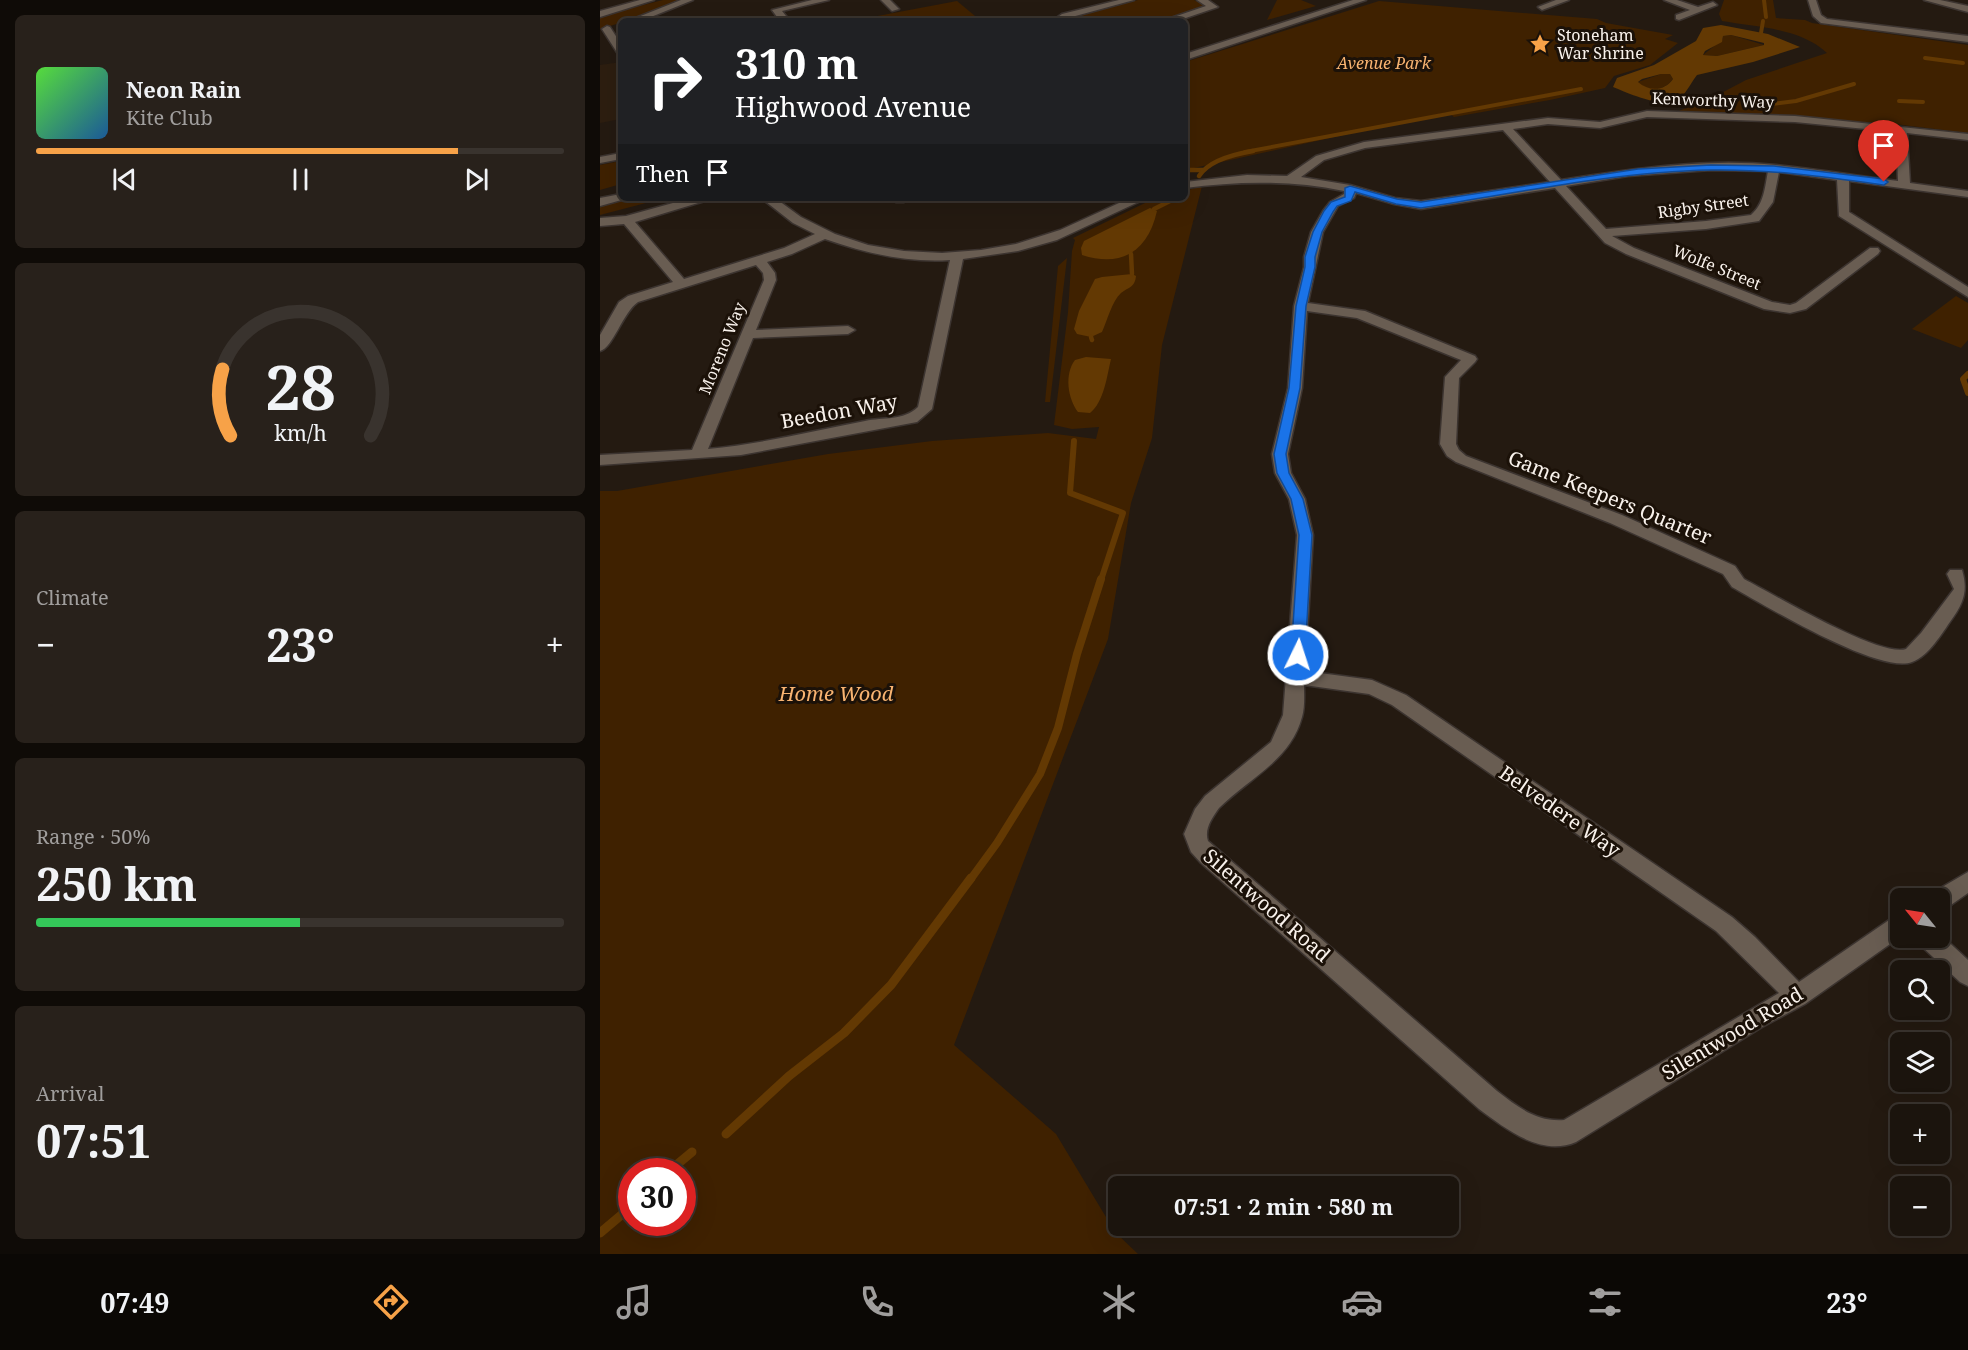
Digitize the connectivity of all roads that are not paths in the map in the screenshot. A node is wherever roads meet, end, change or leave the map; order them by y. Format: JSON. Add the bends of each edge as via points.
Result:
{"nodes":[{"id":1,"x":650,"y":0,"type":"edge"},
{"id":2,"x":689,"y":0,"type":"edge"},
{"id":3,"x":825,"y":0,"type":"edge"},
{"id":4,"x":885,"y":0,"type":"edge"},
{"id":5,"x":1130,"y":0,"type":"edge"},
{"id":6,"x":1201,"y":0,"type":"edge"},
{"id":7,"x":1362,"y":0,"type":"edge"},
{"id":8,"x":1668,"y":0,"type":"edge"},
{"id":9,"x":1812,"y":0,"type":"edge"},
{"id":10,"x":1928,"y":0,"type":"edge"},
{"id":11,"x":1116,"y":1,"type":"edge"},
{"id":12,"x":1561,"y":1,"type":"edge"},
{"id":13,"x":633,"y":2,"type":"edge"},
{"id":14,"x":1713,"y":5,"type":"dead end"},
{"id":15,"x":1542,"y":7,"type":"dead end"},
{"id":16,"x":1572,"y":8,"type":"dead end"},
{"id":17,"x":895,"y":9,"type":"dead end"},
{"id":18,"x":1968,"y":9,"type":"edge"},
{"id":19,"x":1698,"y":10,"type":"junction"},
{"id":20,"x":600,"y":14,"type":"edge"},
{"id":21,"x":1679,"y":17,"type":"dead end"},
{"id":22,"x":641,"y":18,"type":"edge"},
{"id":23,"x":782,"y":18,"type":"edge"},
{"id":24,"x":1062,"y":18,"type":"edge"},
{"id":25,"x":1177,"y":18,"type":"edge"},
{"id":26,"x":618,"y":26,"type":"edge"},
{"id":27,"x":603,"y":30,"type":"edge"},
{"id":28,"x":1968,"y":39,"type":"edge"},
{"id":29,"x":618,"y":48,"type":"edge"},
{"id":30,"x":1188,"y":56,"type":"edge"},
{"id":31,"x":1505,"y":126,"type":"junction"},
{"id":32,"x":1901,"y":129,"type":"junction"},
{"id":33,"x":1968,"y":137,"type":"edge"},
{"id":34,"x":618,"y":157,"type":"edge"},
{"id":35,"x":600,"y":160,"type":"edge"},
{"id":36,"x":1774,"y":168,"type":"junction"},
{"id":37,"x":1843,"y":176,"type":"junction"},
{"id":38,"x":1289,"y":180,"type":"junction"},
{"id":39,"x":1558,"y":183,"type":"junction"},
{"id":40,"x":1188,"y":185,"type":"edge"},
{"id":41,"x":1904,"y":185,"type":"junction"},
{"id":42,"x":1350,"y":188,"type":"junction"},
{"id":43,"x":1968,"y":194,"type":"edge"},
{"id":44,"x":618,"y":197,"type":"edge"},
{"id":45,"x":694,"y":201,"type":"edge"},
{"id":46,"x":771,"y":201,"type":"edge"},
{"id":47,"x":1126,"y":201,"type":"edge"},
{"id":48,"x":600,"y":202,"type":"edge"},
{"id":49,"x":627,"y":220,"type":"junction"},
{"id":50,"x":600,"y":222,"type":"edge"},
{"id":51,"x":1602,"y":233,"type":"junction"},
{"id":52,"x":823,"y":235,"type":"junction"},
{"id":53,"x":1874,"y":251,"type":"dead end"},
{"id":54,"x":957,"y":255,"type":"junction"},
{"id":55,"x":759,"y":260,"type":"junction"},
{"id":56,"x":681,"y":283,"type":"junction"},
{"id":57,"x":1968,"y":292,"type":"edge"},
{"id":58,"x":1301,"y":306,"type":"junction"},
{"id":59,"x":848,"y":330,"type":"dead end"},
{"id":60,"x":747,"y":334,"type":"junction"},
{"id":61,"x":600,"y":346,"type":"edge"},
{"id":62,"x":699,"y":453,"type":"junction"},
{"id":63,"x":600,"y":460,"type":"edge"},
{"id":64,"x":1956,"y":574,"type":"dead end"},
{"id":65,"x":1297,"y":677,"type":"junction"},
{"id":66,"x":1968,"y":881,"type":"edge"},
{"id":67,"x":1950,"y":893,"type":"edge"},
{"id":68,"x":1890,"y":932,"type":"edge"},
{"id":69,"x":1939,"y":948,"type":"edge"},
{"id":70,"x":1968,"y":975,"type":"edge"},
{"id":71,"x":1797,"y":996,"type":"junction"}],
"edges":[{"from":1,"to":13,"type":"street"},
{"from":2,"to":22,"type":"street"},
{"from":3,"to":23,"type":"street","via":[[776,9]]},
{"from":4,"to":17,"type":"street"},
{"from":5,"to":11,"type":"street"},
{"from":6,"to":25,"type":"street","via":[[1214,7]]},
{"from":7,"to":30,"type":"street"},
{"from":8,"to":19,"type":"street"},
{"from":9,"to":28,"type":"street","via":[[1817,16],[1824,21]]},
{"from":10,"to":18,"type":"street"},
{"from":11,"to":24,"type":"street"},
{"from":12,"to":15,"type":"street"},
{"from":12,"to":16,"type":"street"},
{"from":13,"to":20,"type":"street"},
{"from":14,"to":19,"type":"street"},
{"from":19,"to":21,"type":"street"},
{"from":26,"to":27,"type":"street"},
{"from":27,"to":29,"type":"street"},
{"from":31,"to":32,"type":"street","name":"Kenworthy Way","via":[[1548,121],[1600,125],[1647,114],[1667,114],[1795,119]]},
{"from":31,"to":38,"type":"street","name":"Kenworthy Way","via":[[1364,144],[1320,158]]},
{"from":31,"to":39,"type":"street","name":"Wolfe Street"},
{"from":32,"to":33,"type":"street","name":"Kenworthy Way"},
{"from":32,"to":41,"type":"street"},
{"from":34,"to":35,"type":"street"},
{"from":36,"to":37,"type":"street"},
{"from":36,"to":39,"type":"street","via":[[1638,172]]},
{"from":36,"to":51,"type":"street","name":"Rigby Street","via":[[1769,196],[1755,218]]},
{"from":37,"to":41,"type":"street"},
{"from":37,"to":57,"type":"street","via":[[1843,213]]},
{"from":38,"to":40,"type":"street","via":[[1242,179]]},
{"from":38,"to":42,"type":"street"},
{"from":39,"to":42,"type":"street","via":[[1421,205]]},
{"from":39,"to":51,"type":"street","name":"Wolfe Street"},
{"from":41,"to":43,"type":"street"},
{"from":42,"to":58,"type":"street","name":"Silentwood Road","via":[[1350,196],[1334,204],[1317,232]]},
{"from":44,"to":48,"type":"street"},
{"from":45,"to":49,"type":"street"},
{"from":46,"to":52,"type":"street"},
{"from":47,"to":54,"type":"street","via":[[1041,241]]},
{"from":49,"to":50,"type":"street"},
{"from":49,"to":56,"type":"street"},
{"from":51,"to":53,"type":"street","name":"Wolfe Street","via":[[1630,250],[1781,309],[1810,302]]},
{"from":52,"to":54,"type":"street","via":[[872,249]]},
{"from":52,"to":55,"type":"street"},
{"from":54,"to":62,"type":"street","name":"Beedon Way","via":[[925,409],[919,415],[902,423],[868,424],[773,445]]},
{"from":55,"to":56,"type":"street"},
{"from":55,"to":60,"type":"street","name":"Moreno Way","via":[[770,280]]},
{"from":56,"to":61,"type":"street","via":[[628,302]]},
{"from":58,"to":64,"type":"street","name":"Game Keepers Quarter","via":[[1360,314],[1470,359],[1452,377],[1448,444],[1461,459],[1616,519],[1729,570],[1738,583],[1868,649],[1891,658],[1908,657],[1921,646],[1963,589]]},
{"from":58,"to":65,"type":"street","name":"Silentwood Road","via":[[1295,388],[1280,454],[1305,535]]},
{"from":59,"to":60,"type":"street"},
{"from":60,"to":62,"type":"street","name":"Moreno Way"},
{"from":62,"to":63,"type":"street","name":"Beedon Way"},
{"from":65,"to":71,"type":"street","name":"Belvedere Way","via":[[1372,687],[1400,700],[1724,924]]},
{"from":65,"to":71,"type":"street","name":"Silentwood Road","via":[[1293,715],[1284,739],[1212,802],[1195,834],[1199,846],[1488,1100],[1519,1122],[1554,1135],[1567,1132]]},
{"from":66,"to":67,"type":"street"},
{"from":68,"to":71,"type":"street","name":"Silentwood Road"},
{"from":69,"to":70,"type":"street"}]}
